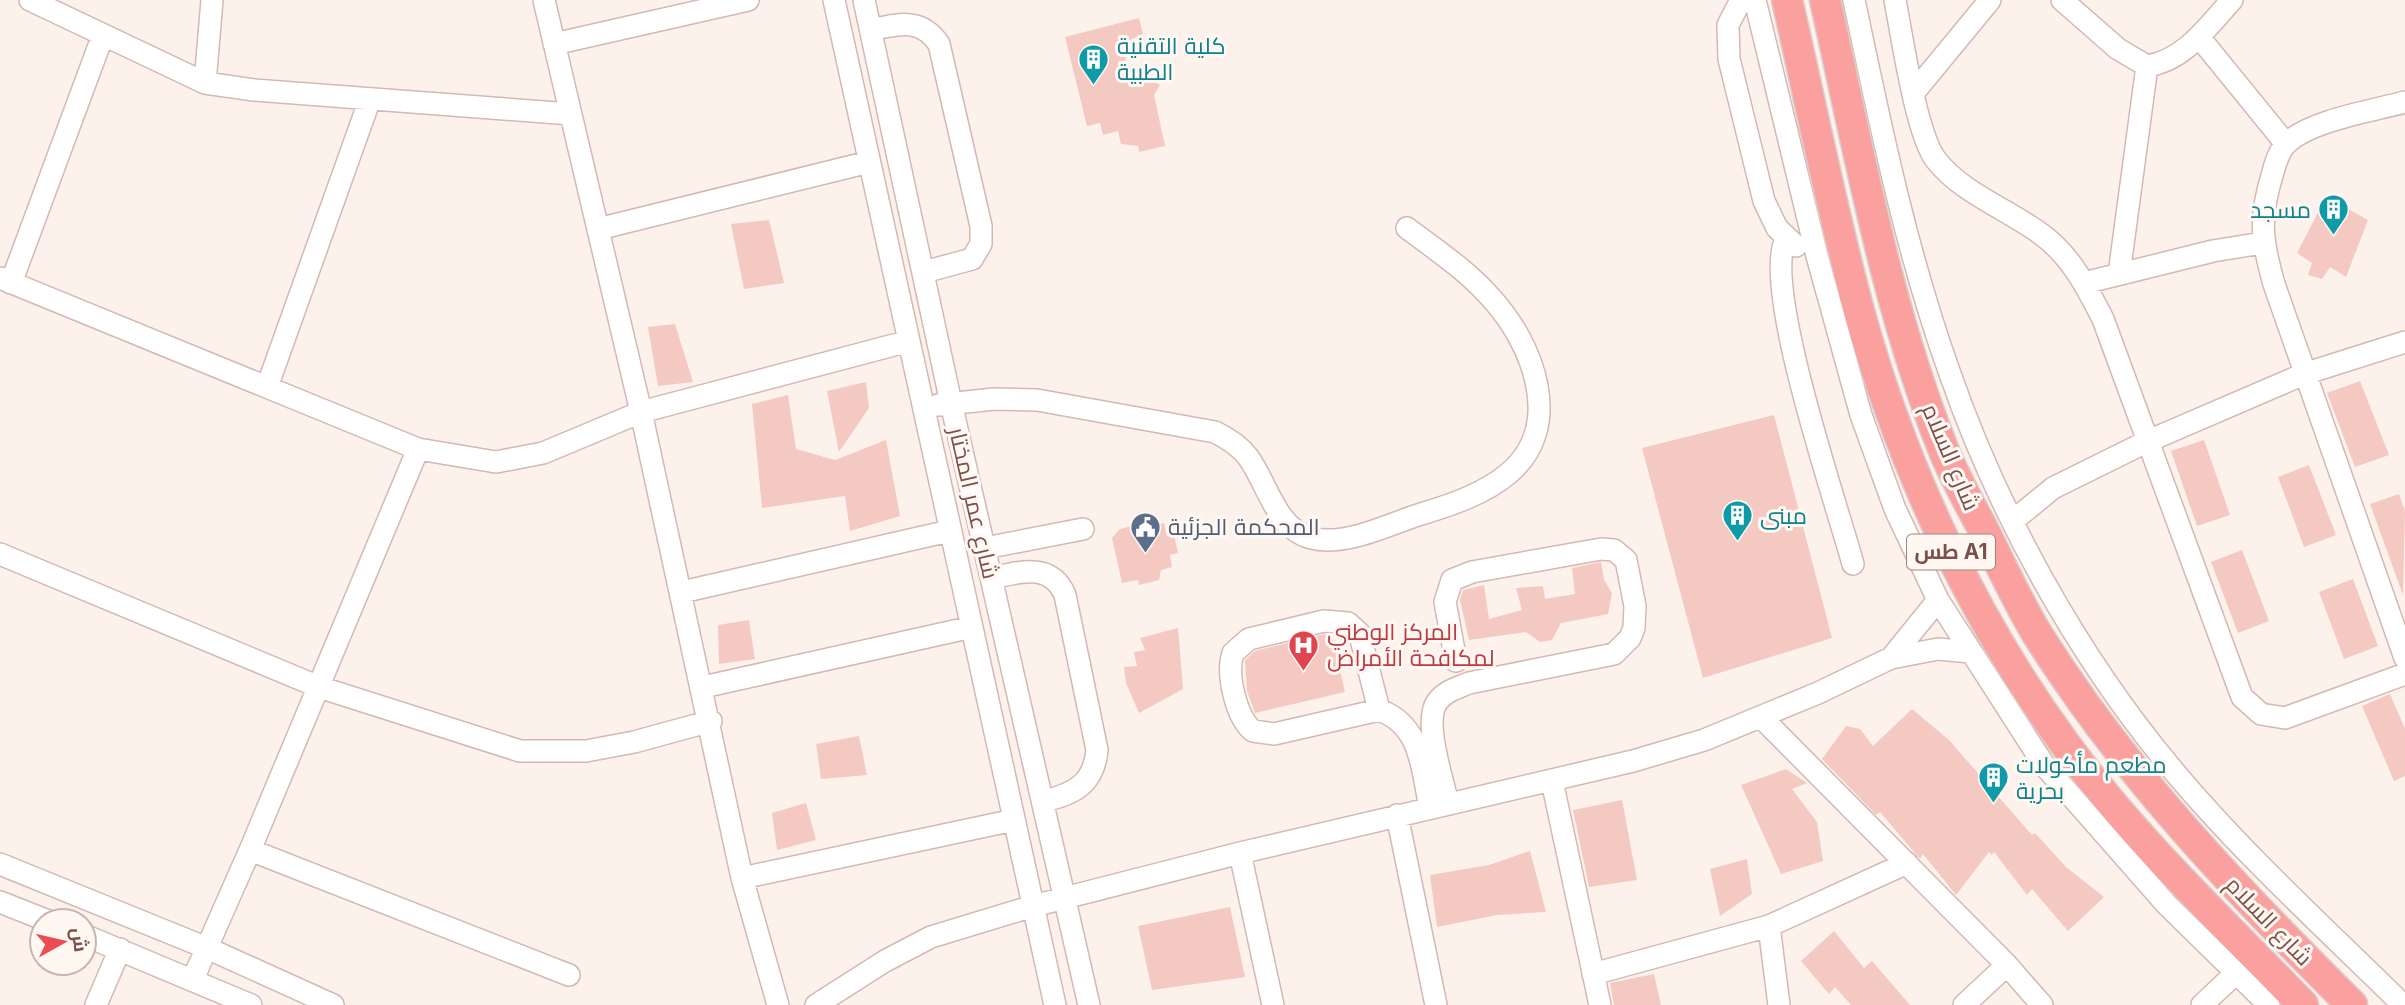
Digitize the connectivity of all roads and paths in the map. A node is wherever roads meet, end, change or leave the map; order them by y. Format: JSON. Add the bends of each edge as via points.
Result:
{"nodes":[{"id":1,"x":30,"y":0,"type":"edge"},
{"id":2,"x":212,"y":0,"type":"edge"},
{"id":3,"x":544,"y":0,"type":"edge"},
{"id":4,"x":748,"y":0,"type":"edge"},
{"id":5,"x":834,"y":0,"type":"edge"},
{"id":6,"x":864,"y":0,"type":"edge"},
{"id":7,"x":1741,"y":0,"type":"edge"},
{"id":8,"x":1755,"y":0,"type":"edge"},
{"id":9,"x":1787,"y":0,"type":"edge"},
{"id":10,"x":1825,"y":0,"type":"edge"},
{"id":11,"x":1854,"y":0,"type":"edge"},
{"id":12,"x":1895,"y":0,"type":"edge"},
{"id":13,"x":1990,"y":0,"type":"edge"},
{"id":14,"x":2062,"y":0,"type":"edge"},
{"id":15,"x":2232,"y":0,"type":"edge"},
{"id":16,"x":871,"y":30,"type":"junction"},
{"id":17,"x":103,"y":35,"type":"junction"},
{"id":18,"x":2199,"y":37,"type":"junction"},
{"id":19,"x":555,"y":44,"type":"junction"},
{"id":20,"x":2147,"y":66,"type":"junction"},
{"id":21,"x":205,"y":83,"type":"junction"},
{"id":22,"x":1915,"y":91,"type":"junction"},
{"id":23,"x":370,"y":99,"type":"junction"},
{"id":24,"x":2405,"y":102,"type":"edge"},
{"id":25,"x":571,"y":114,"type":"junction"},
{"id":26,"x":2286,"y":144,"type":"junction"},
{"id":27,"x":869,"y":162,"type":"junction"},
{"id":28,"x":1407,"y":228,"type":"dead end"},
{"id":29,"x":598,"y":229,"type":"junction"},
{"id":30,"x":1786,"y":239,"type":"junction"},
{"id":31,"x":2262,"y":243,"type":"junction"},
{"id":32,"x":1816,"y":256,"type":"junction"},
{"id":33,"x":924,"y":272,"type":"junction"},
{"id":34,"x":2119,"y":274,"type":"junction"},
{"id":35,"x":6,"y":280,"type":"edge"},
{"id":36,"x":2084,"y":283,"type":"junction"},
{"id":37,"x":909,"y":341,"type":"junction"},
{"id":38,"x":2405,"y":342,"type":"edge"},
{"id":39,"x":2304,"y":374,"type":"junction"},
{"id":40,"x":267,"y":387,"type":"junction"},
{"id":41,"x":951,"y":403,"type":"junction"},
{"id":42,"x":922,"y":408,"type":"junction"},
{"id":43,"x":641,"y":412,"type":"junction"},
{"id":44,"x":2146,"y":442,"type":"junction"},
{"id":45,"x":418,"y":449,"type":"junction"},
{"id":46,"x":2014,"y":520,"type":"junction"},
{"id":47,"x":1083,"y":528,"type":"dead end"},
{"id":48,"x":949,"y":531,"type":"junction"},
{"id":49,"x":985,"y":548,"type":"junction"},
{"id":50,"x":0,"y":554,"type":"edge"},
{"id":51,"x":1853,"y":564,"type":"dead end"},
{"id":52,"x":992,"y":578,"type":"junction"},
{"id":53,"x":682,"y":592,"type":"junction"},
{"id":54,"x":1938,"y":600,"type":"junction"},
{"id":55,"x":972,"y":627,"type":"junction"},
{"id":56,"x":1970,"y":652,"type":"junction"},
{"id":57,"x":1891,"y":658,"type":"junction"},
{"id":58,"x":2405,"y":658,"type":"edge"},
{"id":59,"x":1456,"y":661,"type":"dead end"},
{"id":60,"x":2405,"y":674,"type":"edge"},
{"id":61,"x":319,"y":687,"type":"junction"},
{"id":62,"x":703,"y":687,"type":"junction"},
{"id":63,"x":1379,"y":710,"type":"junction"},
{"id":64,"x":1761,"y":717,"type":"junction"},
{"id":65,"x":710,"y":721,"type":"junction"},
{"id":66,"x":1552,"y":781,"type":"junction"},
{"id":67,"x":1044,"y":801,"type":"junction"},
{"id":68,"x":1439,"y":806,"type":"junction"},
{"id":69,"x":1397,"y":815,"type":"junction"},
{"id":70,"x":1014,"y":820,"type":"junction"},
{"id":71,"x":250,"y":850,"type":"junction"},
{"id":72,"x":1240,"y":853,"type":"junction"},
{"id":73,"x":1907,"y":863,"type":"junction"},
{"id":74,"x":0,"y":864,"type":"edge"},
{"id":75,"x":742,"y":878,"type":"junction"},
{"id":76,"x":1067,"y":898,"type":"junction"},
{"id":77,"x":0,"y":902,"type":"edge"},
{"id":78,"x":1032,"y":906,"type":"junction"},
{"id":79,"x":28,"y":913,"type":"edge"},
{"id":80,"x":1769,"y":926,"type":"junction"},
{"id":81,"x":98,"y":940,"type":"edge"},
{"id":82,"x":207,"y":948,"type":"junction"},
{"id":83,"x":120,"y":949,"type":"junction"},
{"id":84,"x":2007,"y":965,"type":"junction"},
{"id":85,"x":2236,"y":973,"type":"junction"},
{"id":86,"x":1593,"y":974,"type":"junction"},
{"id":87,"x":569,"y":975,"type":"dead end"},
{"id":88,"x":193,"y":979,"type":"junction"},
{"id":89,"x":96,"y":1005,"type":"edge"},
{"id":90,"x":251,"y":1005,"type":"edge"},
{"id":91,"x":334,"y":1005,"type":"edge"},
{"id":92,"x":778,"y":1005,"type":"edge"},
{"id":93,"x":816,"y":1005,"type":"edge"},
{"id":94,"x":1055,"y":1005,"type":"edge"},
{"id":95,"x":1089,"y":1005,"type":"edge"},
{"id":96,"x":1273,"y":1005,"type":"edge"},
{"id":97,"x":1436,"y":1005,"type":"edge"},
{"id":98,"x":1600,"y":1005,"type":"edge"},
{"id":99,"x":1779,"y":1005,"type":"edge"},
{"id":100,"x":1964,"y":1005,"type":"edge"},
{"id":101,"x":2042,"y":1005,"type":"edge"},
{"id":102,"x":2202,"y":1005,"type":"edge"},
{"id":103,"x":2269,"y":1005,"type":"edge"},
{"id":104,"x":2303,"y":1005,"type":"edge"},
{"id":105,"x":2352,"y":1005,"type":"edge"},
{"id":106,"x":2403,"y":1005,"type":"edge"}],
"edges":[{"from":1,"to":17,"type":"street"},
{"from":2,"to":21,"type":"street"},
{"from":3,"to":19,"type":"street"},
{"from":4,"to":19,"type":"street"},
{"from":5,"to":27,"type":"street","name":"شارع عمر المختار"},
{"from":6,"to":16,"type":"street","name":"شارع عمر المختار"},
{"from":7,"to":30,"type":"street","via":[[1728,25],[1729,59],[1764,201]]},
{"from":8,"to":32,"type":"street"},
{"from":9,"to":104,"type":"highway","name":"شارع السلام","number":"طس A1","via":[[1845,256],[1873,357],[1905,448],[1965,580],[2025,684],[2086,771],[2128,823]]},
{"from":10,"to":105,"type":"highway","name":"شارع السلام","via":[[1883,254],[1919,381],[1944,451],[1995,554],[2038,635],[2130,766],[2251,905]]},
{"from":11,"to":46,"type":"street","via":[[1933,323],[1977,445]]},
{"from":12,"to":22,"type":"street"},
{"from":13,"to":22,"type":"street"},
{"from":14,"to":20,"type":"street","via":[[2118,49]]},
{"from":15,"to":18,"type":"street"},
{"from":16,"to":33,"type":"street","name":"شارع عمر المختار"},
{"from":16,"to":33,"type":"street","via":[[916,24],[939,44],[981,226],[981,244],[971,259]]},
{"from":17,"to":21,"type":"street"},
{"from":17,"to":35,"type":"street"},
{"from":18,"to":20,"type":"street","via":[[2172,58]]},
{"from":18,"to":26,"type":"street"},
{"from":19,"to":25,"type":"street"},
{"from":20,"to":34,"type":"street"},
{"from":21,"to":23,"type":"street"},
{"from":22,"to":36,"type":"street","via":[[1922,131],[1935,159],[2050,242]]},
{"from":23,"to":25,"type":"street"},
{"from":23,"to":40,"type":"street"},
{"from":24,"to":26,"type":"street","via":[[2307,132]]},
{"from":25,"to":29,"type":"street"},
{"from":26,"to":31,"type":"street","via":[[2264,200]]},
{"from":27,"to":29,"type":"street"},
{"from":27,"to":37,"type":"street","name":"شارع عمر المختار"},
{"from":28,"to":41,"type":"street","via":[[1492,298],[1522,341],[1537,383],[1537,431],[1527,452],[1510,473],[1478,493],[1348,537],[1321,540],[1286,524],[1247,456],[1215,432],[1037,400]]},
{"from":29,"to":43,"type":"street"},
{"from":30,"to":32,"type":"street"},
{"from":30,"to":51,"type":"street","via":[[1779,260],[1786,323]]},
{"from":31,"to":34,"type":"street"},
{"from":31,"to":39,"type":"street"},
{"from":32,"to":54,"type":"street","via":[[1877,463]]},
{"from":33,"to":41,"type":"street","name":"شارع عمر المختار"},
{"from":34,"to":36,"type":"street"},
{"from":35,"to":40,"type":"street"},
{"from":36,"to":44,"type":"street","via":[[2116,347]]},
{"from":37,"to":42,"type":"street","name":"شارع عمر المختار"},
{"from":37,"to":43,"type":"street"},
{"from":38,"to":39,"type":"street"},
{"from":39,"to":44,"type":"street"},
{"from":39,"to":58,"type":"street"},
{"from":40,"to":45,"type":"street"},
{"from":41,"to":42,"type":"street"},
{"from":41,"to":49,"type":"street","name":"شارع عمر المختار"},
{"from":42,"to":48,"type":"street","name":"شارع عمر المختار"},
{"from":43,"to":45,"type":"street","via":[[543,453],[496,462]]},
{"from":43,"to":53,"type":"street"},
{"from":44,"to":46,"type":"street","via":[[2053,488]]},
{"from":44,"to":60,"type":"street","via":[[2236,686],[2250,707],[2273,718],[2285,718]]},
{"from":45,"to":61,"type":"street"},
{"from":46,"to":106,"type":"street","via":[[2064,616],[2172,769]]},
{"from":47,"to":49,"type":"street"},
{"from":48,"to":53,"type":"street"},
{"from":48,"to":55,"type":"street","name":"شارع عمر المختار"},
{"from":49,"to":52,"type":"street","name":"شارع عمر المختار"},
{"from":50,"to":61,"type":"street"},
{"from":52,"to":67,"type":"street","name":"شارع عمر المختار"},
{"from":52,"to":67,"type":"street","via":[[1045,573],[1062,588],[1066,602],[1097,750],[1096,764],[1082,787]]},
{"from":53,"to":62,"type":"street"},
{"from":54,"to":56,"type":"street"},
{"from":54,"to":57,"type":"street"},
{"from":55,"to":62,"type":"street"},
{"from":55,"to":70,"type":"street","name":"شارع عمر المختار"},
{"from":56,"to":57,"type":"street","via":[[1938,649]]},
{"from":56,"to":85,"type":"street","via":[[2044,765],[2158,895]]},
{"from":57,"to":64,"type":"street"},
{"from":59,"to":68,"type":"street","via":[[1445,596],[1457,577],[1601,549],[1614,550],[1626,560],[1636,616],[1630,638],[1614,654],[1469,683],[1437,702],[1432,729]]},
{"from":61,"to":65,"type":"street","via":[[520,751],[586,751]]},
{"from":61,"to":71,"type":"street"},
{"from":62,"to":65,"type":"street"},
{"from":63,"to":63,"type":"street","via":[[1359,633],[1348,623],[1324,621],[1257,637],[1243,642],[1233,653],[1230,668],[1242,718],[1258,733],[1274,734]]},
{"from":63,"to":68,"type":"street","via":[[1413,736]]},
{"from":64,"to":66,"type":"street","via":[[1704,740]]},
{"from":64,"to":73,"type":"street"},
{"from":65,"to":75,"type":"street"},
{"from":66,"to":68,"type":"street"},
{"from":66,"to":86,"type":"street"},
{"from":67,"to":76,"type":"street","name":"شارع عمر المختار"},
{"from":68,"to":69,"type":"street"},
{"from":69,"to":72,"type":"street"},
{"from":69,"to":97,"type":"street"},
{"from":70,"to":75,"type":"street"},
{"from":70,"to":78,"type":"street","name":"شارع عمر المختار"},
{"from":71,"to":82,"type":"street"},
{"from":71,"to":87,"type":"street"},
{"from":72,"to":76,"type":"street"},
{"from":72,"to":96,"type":"street"},
{"from":73,"to":80,"type":"street"},
{"from":73,"to":84,"type":"street"},
{"from":74,"to":82,"type":"street"},
{"from":75,"to":92,"type":"street"},
{"from":76,"to":78,"type":"street"},
{"from":76,"to":95,"type":"street","name":"شارع عمر المختار"},
{"from":77,"to":79,"type":"street"},
{"from":78,"to":93,"type":"street","via":[[931,937]]},
{"from":78,"to":94,"type":"street","name":"شارع عمر المختار"},
{"from":80,"to":86,"type":"street"},
{"from":80,"to":99,"type":"street"},
{"from":81,"to":83,"type":"street"},
{"from":82,"to":88,"type":"street"},
{"from":82,"to":91,"type":"street"},
{"from":83,"to":88,"type":"street"},
{"from":83,"to":89,"type":"street"},
{"from":84,"to":100,"type":"street"},
{"from":84,"to":101,"type":"street"},
{"from":85,"to":102,"type":"street"},
{"from":85,"to":103,"type":"street"},
{"from":86,"to":98,"type":"street"},
{"from":88,"to":90,"type":"street"}]}
